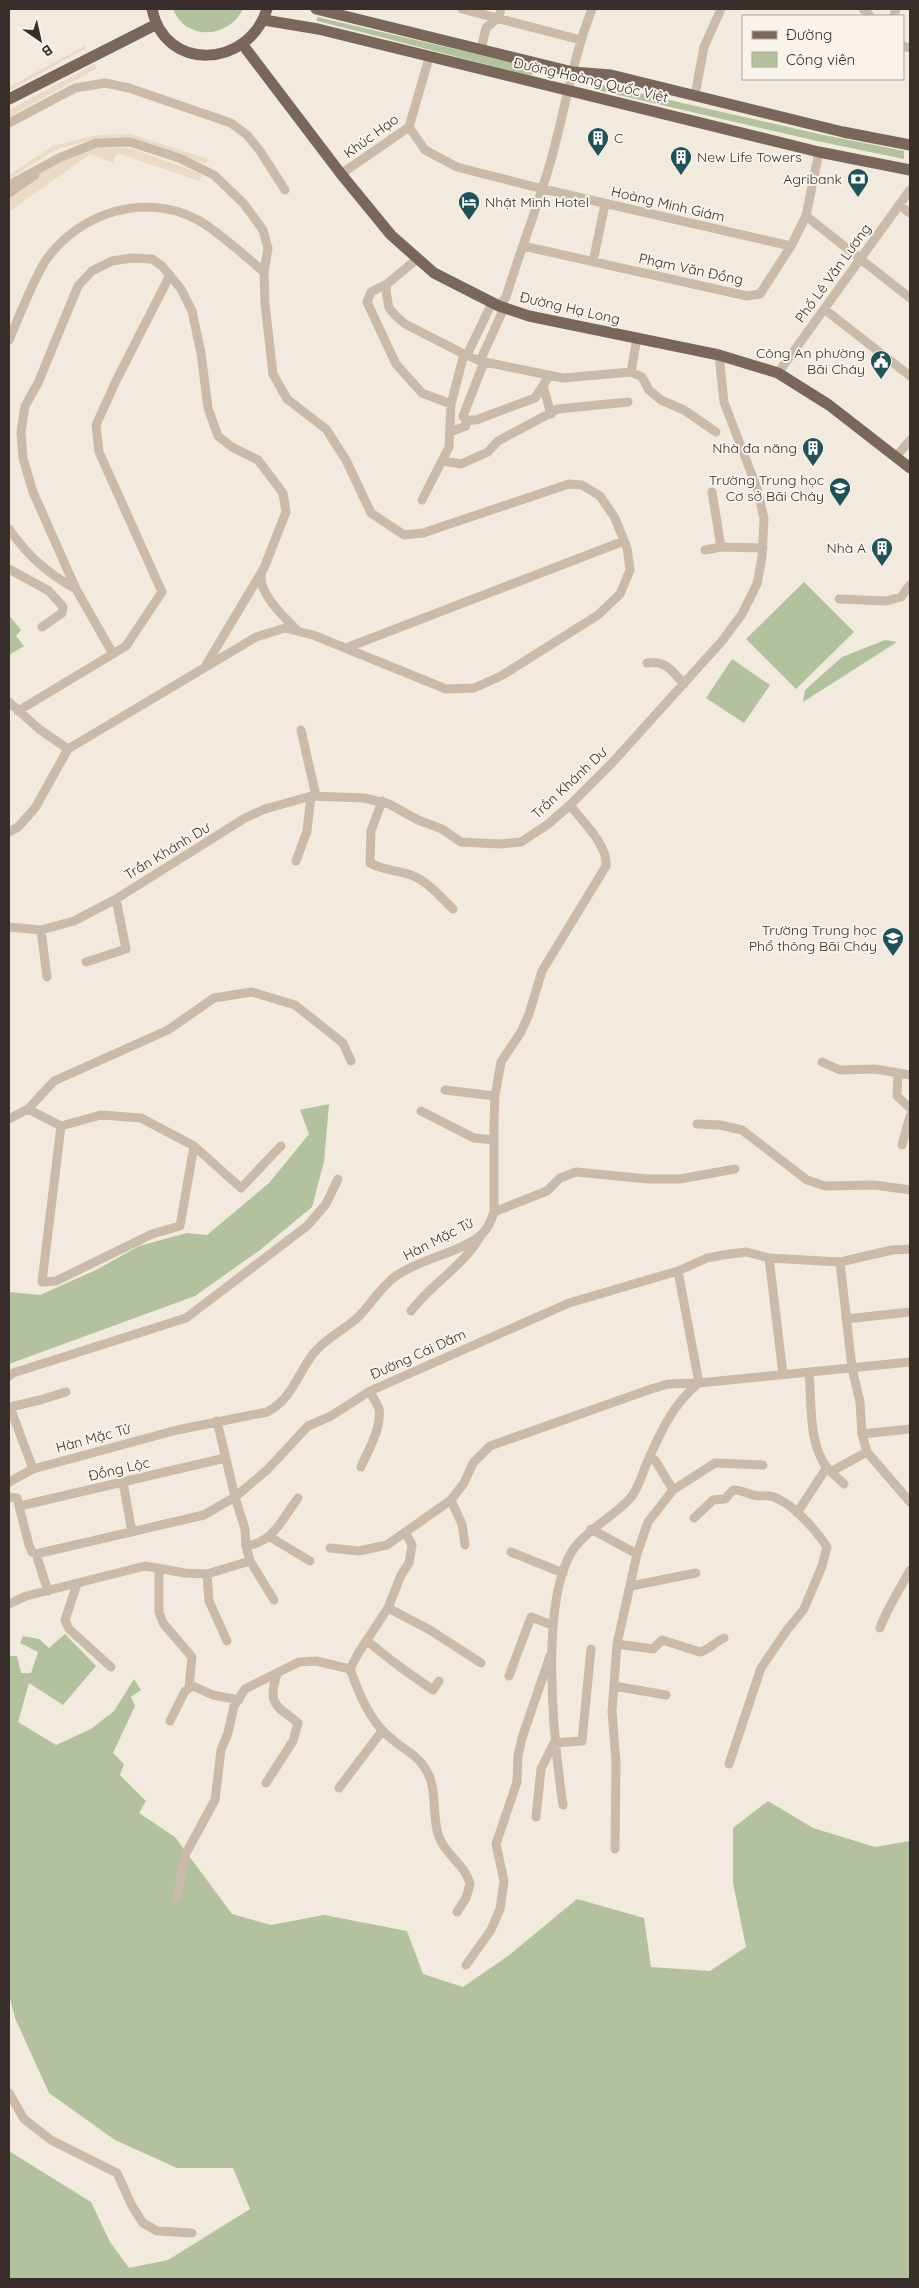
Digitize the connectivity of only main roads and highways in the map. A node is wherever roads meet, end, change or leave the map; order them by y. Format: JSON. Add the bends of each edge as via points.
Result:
{"nodes":[{"id":1,"x":152,"y":9,"type":"edge"},
{"id":2,"x":316,"y":9,"type":"edge"},
{"id":3,"x":266,"y":14,"type":"edge"},
{"id":4,"x":157,"y":24,"type":"junction"},
{"id":5,"x":243,"y":45,"type":"junction"},
{"id":6,"x":9,"y":99,"type":"edge"},
{"id":7,"x":910,"y":146,"type":"edge"},
{"id":8,"x":910,"y":170,"type":"edge"},
{"id":9,"x":910,"y":468,"type":"edge"}],
"edges":[{"from":1,"to":4,"type":"main road"},
{"from":2,"to":7,"type":"main road","name":"Đường Hoàng Quốc Việt","via":[[573,72],[611,75]]},
{"from":3,"to":5,"type":"main road","via":[[255,34]]},
{"from":3,"to":8,"type":"main road","name":"Đường Hoàng Quốc Việt","via":[[429,58],[819,152]]},
{"from":4,"to":5,"type":"main road","via":[[173,43],[195,54],[220,55]]},
{"from":4,"to":6,"type":"main road"},
{"from":5,"to":9,"type":"main road","name":"Đường Hạ Long","via":[[391,234],[434,273],[498,306],[529,316],[718,355],[778,373],[829,405]]}]}
